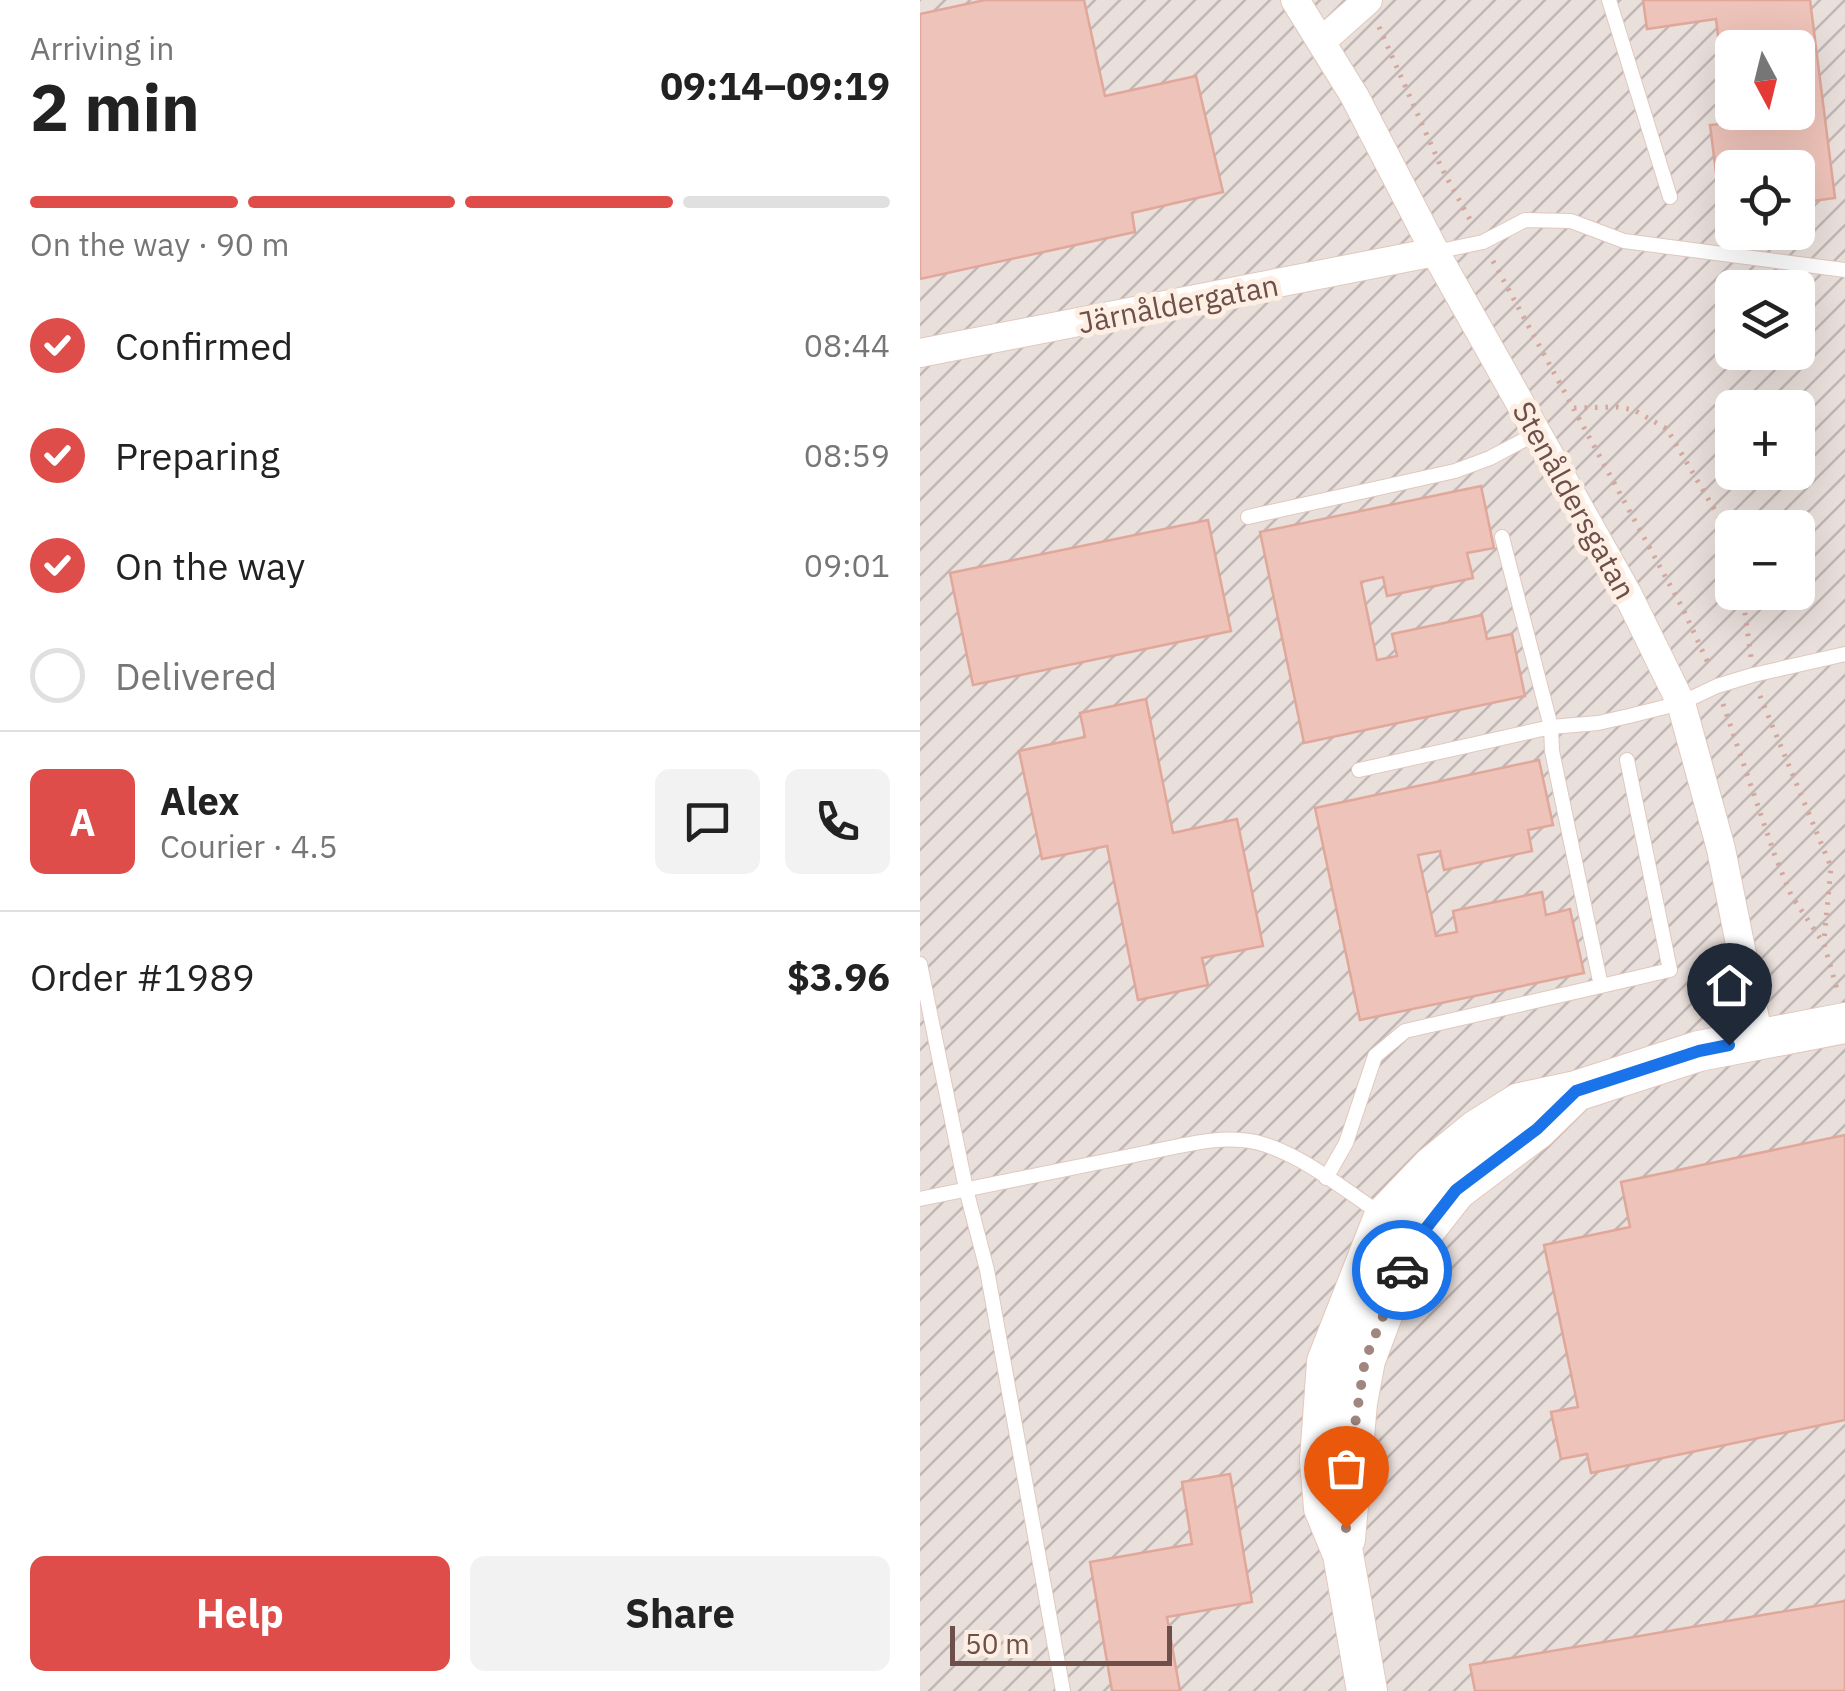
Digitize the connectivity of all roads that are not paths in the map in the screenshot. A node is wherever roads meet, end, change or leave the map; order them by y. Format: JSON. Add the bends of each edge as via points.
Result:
{"nodes":[{"id":1,"x":1295,"y":0,"type":"edge"},
{"id":2,"x":1610,"y":0,"type":"edge"},
{"id":3,"x":1367,"y":1,"type":"edge"},
{"id":4,"x":1322,"y":41,"type":"junction"},
{"id":5,"x":1670,"y":197,"type":"dead end"},
{"id":6,"x":1435,"y":252,"type":"junction"},
{"id":7,"x":1845,"y":270,"type":"edge"},
{"id":8,"x":920,"y":353,"type":"edge"},
{"id":9,"x":1538,"y":432,"type":"junction"},
{"id":10,"x":1248,"y":517,"type":"dead end"},
{"id":11,"x":1502,"y":537,"type":"dead end"},
{"id":12,"x":1845,"y":654,"type":"edge"},
{"id":13,"x":1681,"y":703,"type":"junction"},
{"id":14,"x":1551,"y":727,"type":"junction"},
{"id":15,"x":1627,"y":760,"type":"dead end"},
{"id":16,"x":1360,"y":770,"type":"dead end"},
{"id":17,"x":920,"y":964,"type":"edge"},
{"id":18,"x":1601,"y":986,"type":"junction"},
{"id":19,"x":1842,"y":1008,"type":"edge"},
{"id":20,"x":1760,"y":1039,"type":"junction"},
{"id":21,"x":1326,"y":1178,"type":"junction"},
{"id":22,"x":966,"y":1189,"type":"junction"},
{"id":23,"x":920,"y":1199,"type":"edge"},
{"id":24,"x":1400,"y":1229,"type":"junction"},
{"id":25,"x":1063,"y":1691,"type":"edge"},
{"id":26,"x":1366,"y":1691,"type":"edge"}],
"edges":[{"from":1,"to":4,"type":"street","name":"Stenåldersgatan"},
{"from":2,"to":5,"type":"lane"},
{"from":3,"to":4,"type":"street"},
{"from":4,"to":6,"type":"street","name":"Stenåldersgatan"},
{"from":6,"to":7,"type":"lane","via":[[1482,242],[1525,220],[1571,221],[1624,240]]},
{"from":6,"to":8,"type":"street","name":"Järnåldergatan"},
{"from":6,"to":9,"type":"street","name":"Stenåldersgatan"},
{"from":9,"to":10,"type":"lane","via":[[1454,471]]},
{"from":9,"to":13,"type":"street","name":"Stenåldersgatan"},
{"from":11,"to":14,"type":"lane"},
{"from":12,"to":13,"type":"lane","via":[[1717,686]]},
{"from":13,"to":14,"type":"lane"},
{"from":13,"to":20,"type":"street","name":"Stenåldersgatan","via":[[1721,849]]},
{"from":14,"to":16,"type":"lane"},
{"from":14,"to":18,"type":"lane"},
{"from":15,"to":18,"type":"lane","via":[[1670,970]]},
{"from":17,"to":22,"type":"lane"},
{"from":18,"to":21,"type":"lane","via":[[1405,1031],[1375,1056],[1346,1142]]},
{"from":19,"to":20,"type":"street"},
{"from":20,"to":24,"type":"street","via":[[1699,1051],[1576,1091],[1537,1129]]},
{"from":21,"to":22,"type":"lane","via":[[1274,1147],[1214,1140]]},
{"from":21,"to":24,"type":"lane"},
{"from":22,"to":23,"type":"lane"},
{"from":22,"to":25,"type":"lane","via":[[988,1270]]},
{"from":24,"to":26,"type":"street","via":[[1326,1362],[1324,1508],[1343,1554]]}]}
